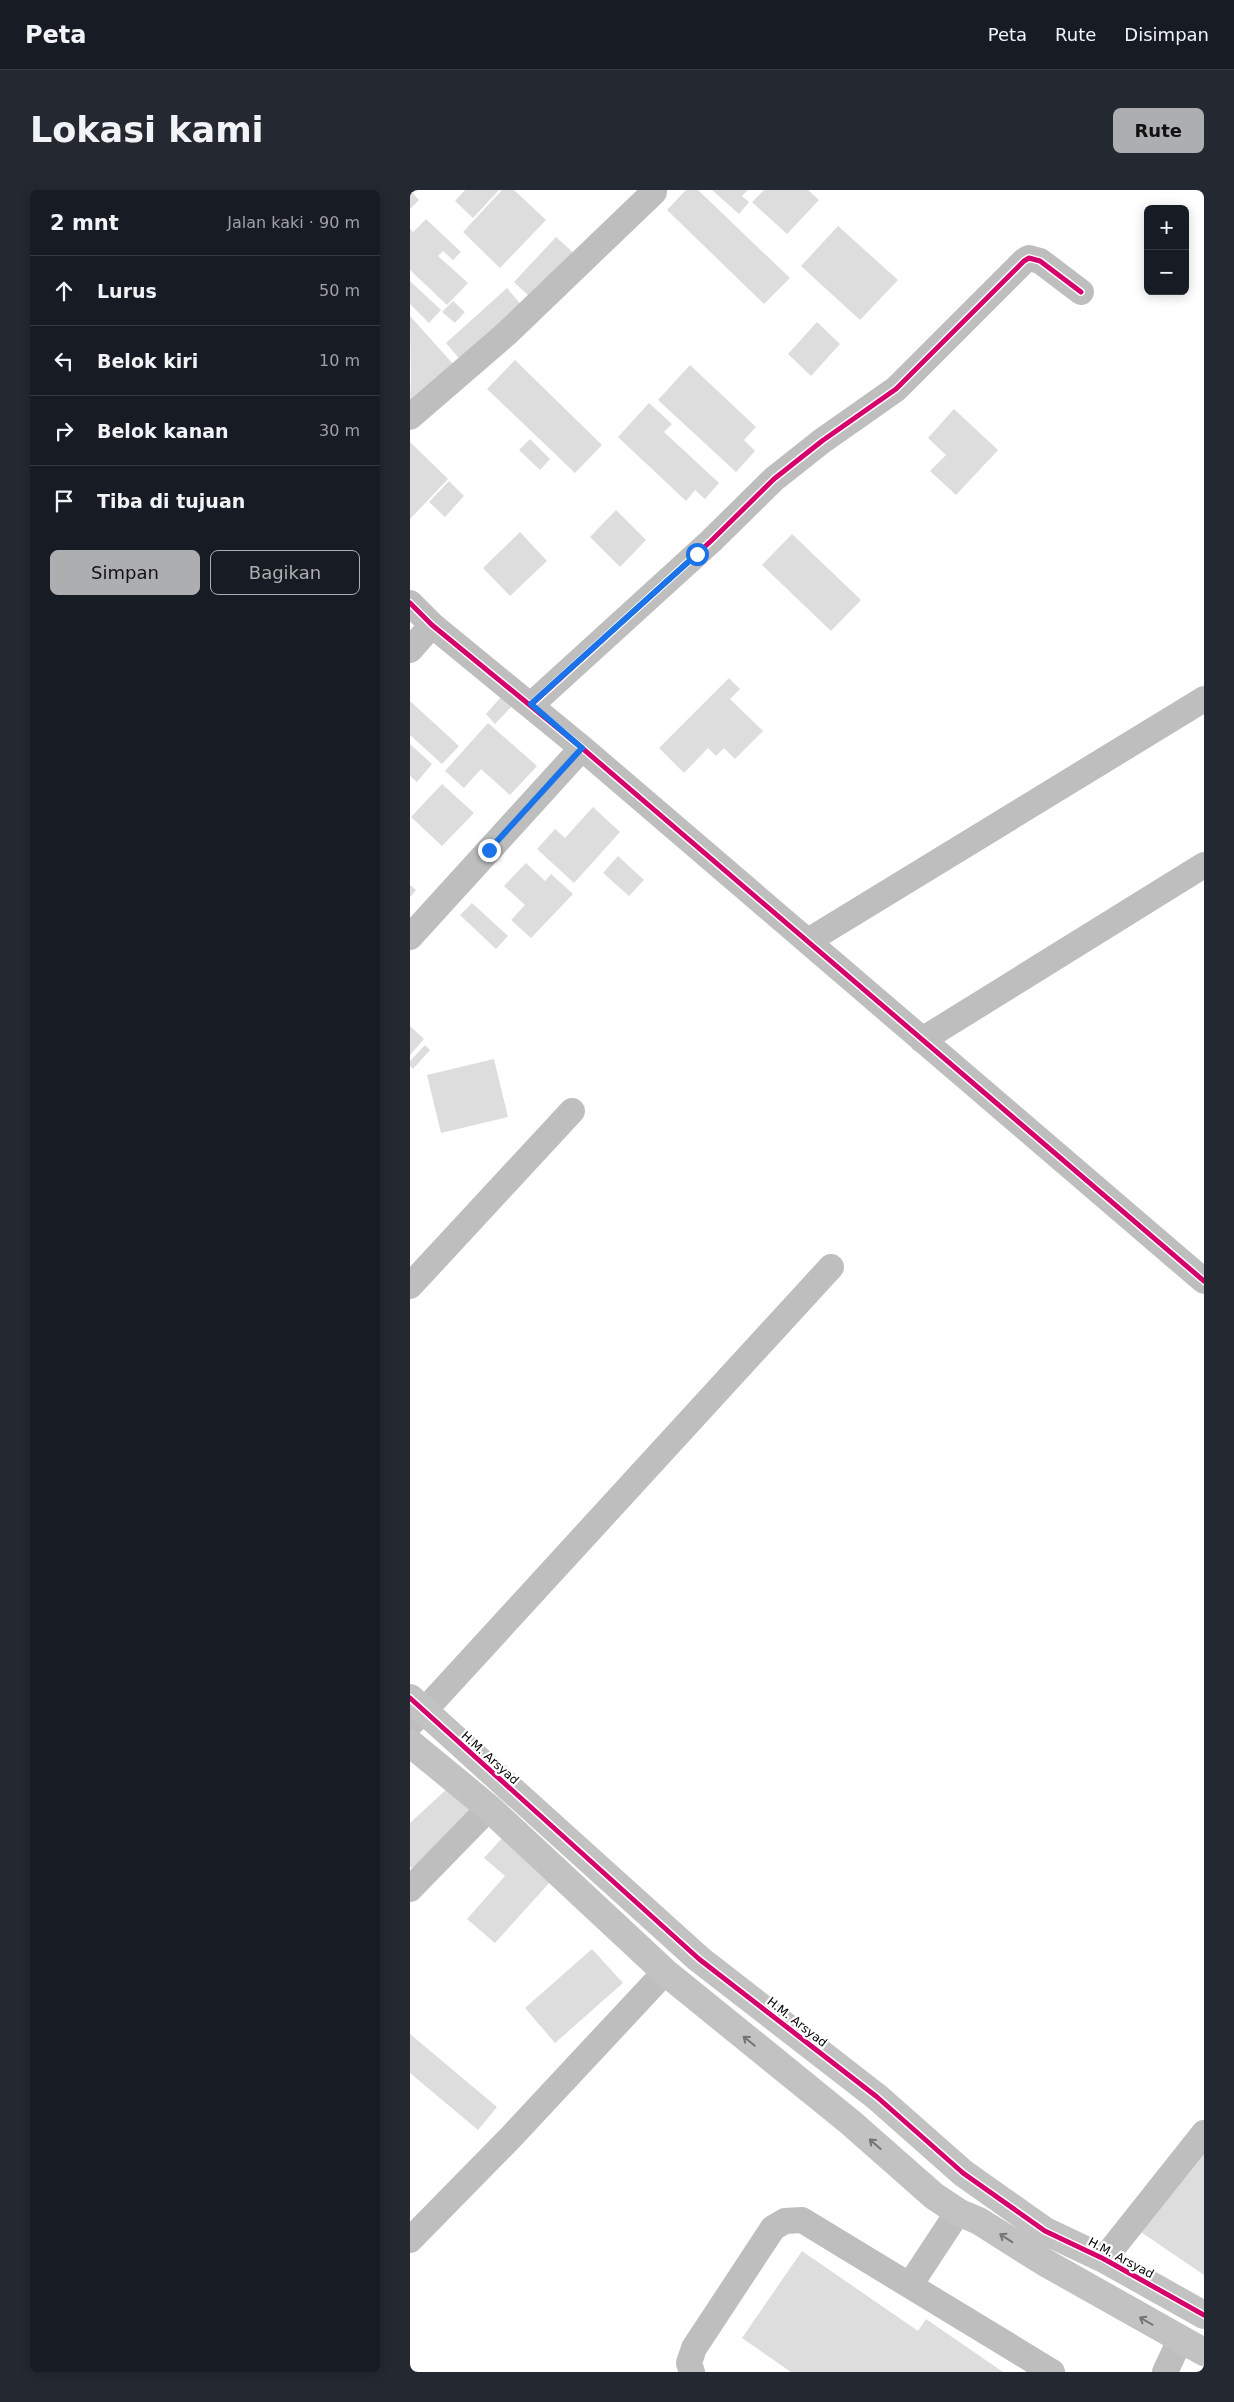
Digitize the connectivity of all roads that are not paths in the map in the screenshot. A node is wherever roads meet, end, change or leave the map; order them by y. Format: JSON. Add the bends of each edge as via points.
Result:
{"nodes":[{"id":1,"x":654,"y":192,"type":"dead end"},
{"id":2,"x":1081,"y":292,"type":"dead end"},
{"id":3,"x":410,"y":417,"type":"edge"},
{"id":4,"x":410,"y":603,"type":"edge"},
{"id":5,"x":432,"y":625,"type":"junction"},
{"id":6,"x":410,"y":650,"type":"edge"},
{"id":7,"x":1204,"y":699,"type":"edge"},
{"id":8,"x":531,"y":704,"type":"junction"},
{"id":9,"x":582,"y":748,"type":"junction"},
{"id":10,"x":1204,"y":865,"type":"edge"},
{"id":11,"x":410,"y":937,"type":"edge"},
{"id":12,"x":808,"y":941,"type":"junction"},
{"id":13,"x":922,"y":1040,"type":"junction"},
{"id":14,"x":572,"y":1111,"type":"dead end"},
{"id":15,"x":831,"y":1267,"type":"dead end"},
{"id":16,"x":1204,"y":1281,"type":"edge"},
{"id":17,"x":410,"y":1286,"type":"edge"},
{"id":18,"x":415,"y":1711,"type":"edge"},
{"id":19,"x":410,"y":1743,"type":"edge"},
{"id":20,"x":489,"y":1808,"type":"junction"},
{"id":21,"x":410,"y":1889,"type":"edge"},
{"id":22,"x":665,"y":1972,"type":"junction"},
{"id":23,"x":1204,"y":2133,"type":"edge"},
{"id":24,"x":958,"y":2212,"type":"junction"},
{"id":25,"x":410,"y":2240,"type":"edge"},
{"id":26,"x":1104,"y":2259,"type":"junction"},
{"id":27,"x":910,"y":2286,"type":"junction"},
{"id":28,"x":1204,"y":2315,"type":"edge"},
{"id":29,"x":1180,"y":2340,"type":"junction"},
{"id":30,"x":1204,"y":2352,"type":"edge"},
{"id":31,"x":692,"y":2372,"type":"edge"},
{"id":32,"x":1052,"y":2372,"type":"edge"},
{"id":33,"x":1165,"y":2372,"type":"edge"}],
"edges":[{"from":1,"to":3,"type":"street","via":[[506,334]]},
{"from":2,"to":8,"type":"street","via":[[1040,262],[1029,258],[896,389],[774,479],[711,541]]},
{"from":4,"to":5,"type":"street"},
{"from":5,"to":6,"type":"street"},
{"from":5,"to":8,"type":"street"},
{"from":7,"to":12,"type":"street"},
{"from":8,"to":9,"type":"street"},
{"from":9,"to":11,"type":"street"},
{"from":9,"to":12,"type":"street"},
{"from":10,"to":13,"type":"street"},
{"from":12,"to":13,"type":"street"},
{"from":13,"to":16,"type":"street"},
{"from":14,"to":17,"type":"street"},
{"from":15,"to":18,"type":"street"},
{"from":18,"to":26,"type":"street","name":"H.M. Arsyad","via":[[699,1959],[877,2097],[963,2173],[1045,2231]]},
{"from":19,"to":20,"type":"street"},
{"from":20,"to":21,"type":"street"},
{"from":20,"to":22,"type":"street"},
{"from":24,"to":22,"type":"street","one_way":true,"via":[[934,2196],[850,2122]]},
{"from":22,"to":25,"type":"street"},
{"from":23,"to":26,"type":"street"},
{"from":24,"to":27,"type":"street"},
{"from":29,"to":24,"type":"street","one_way":true,"via":[[1044,2262],[980,2221]]},
{"from":26,"to":28,"type":"street","name":"H.M. Arsyad"},
{"from":27,"to":31,"type":"street","via":[[802,2220],[786,2221],[773,2228],[694,2348],[689,2363]]},
{"from":27,"to":32,"type":"street"},
{"from":29,"to":30,"type":"street"},
{"from":29,"to":33,"type":"street"}]}
